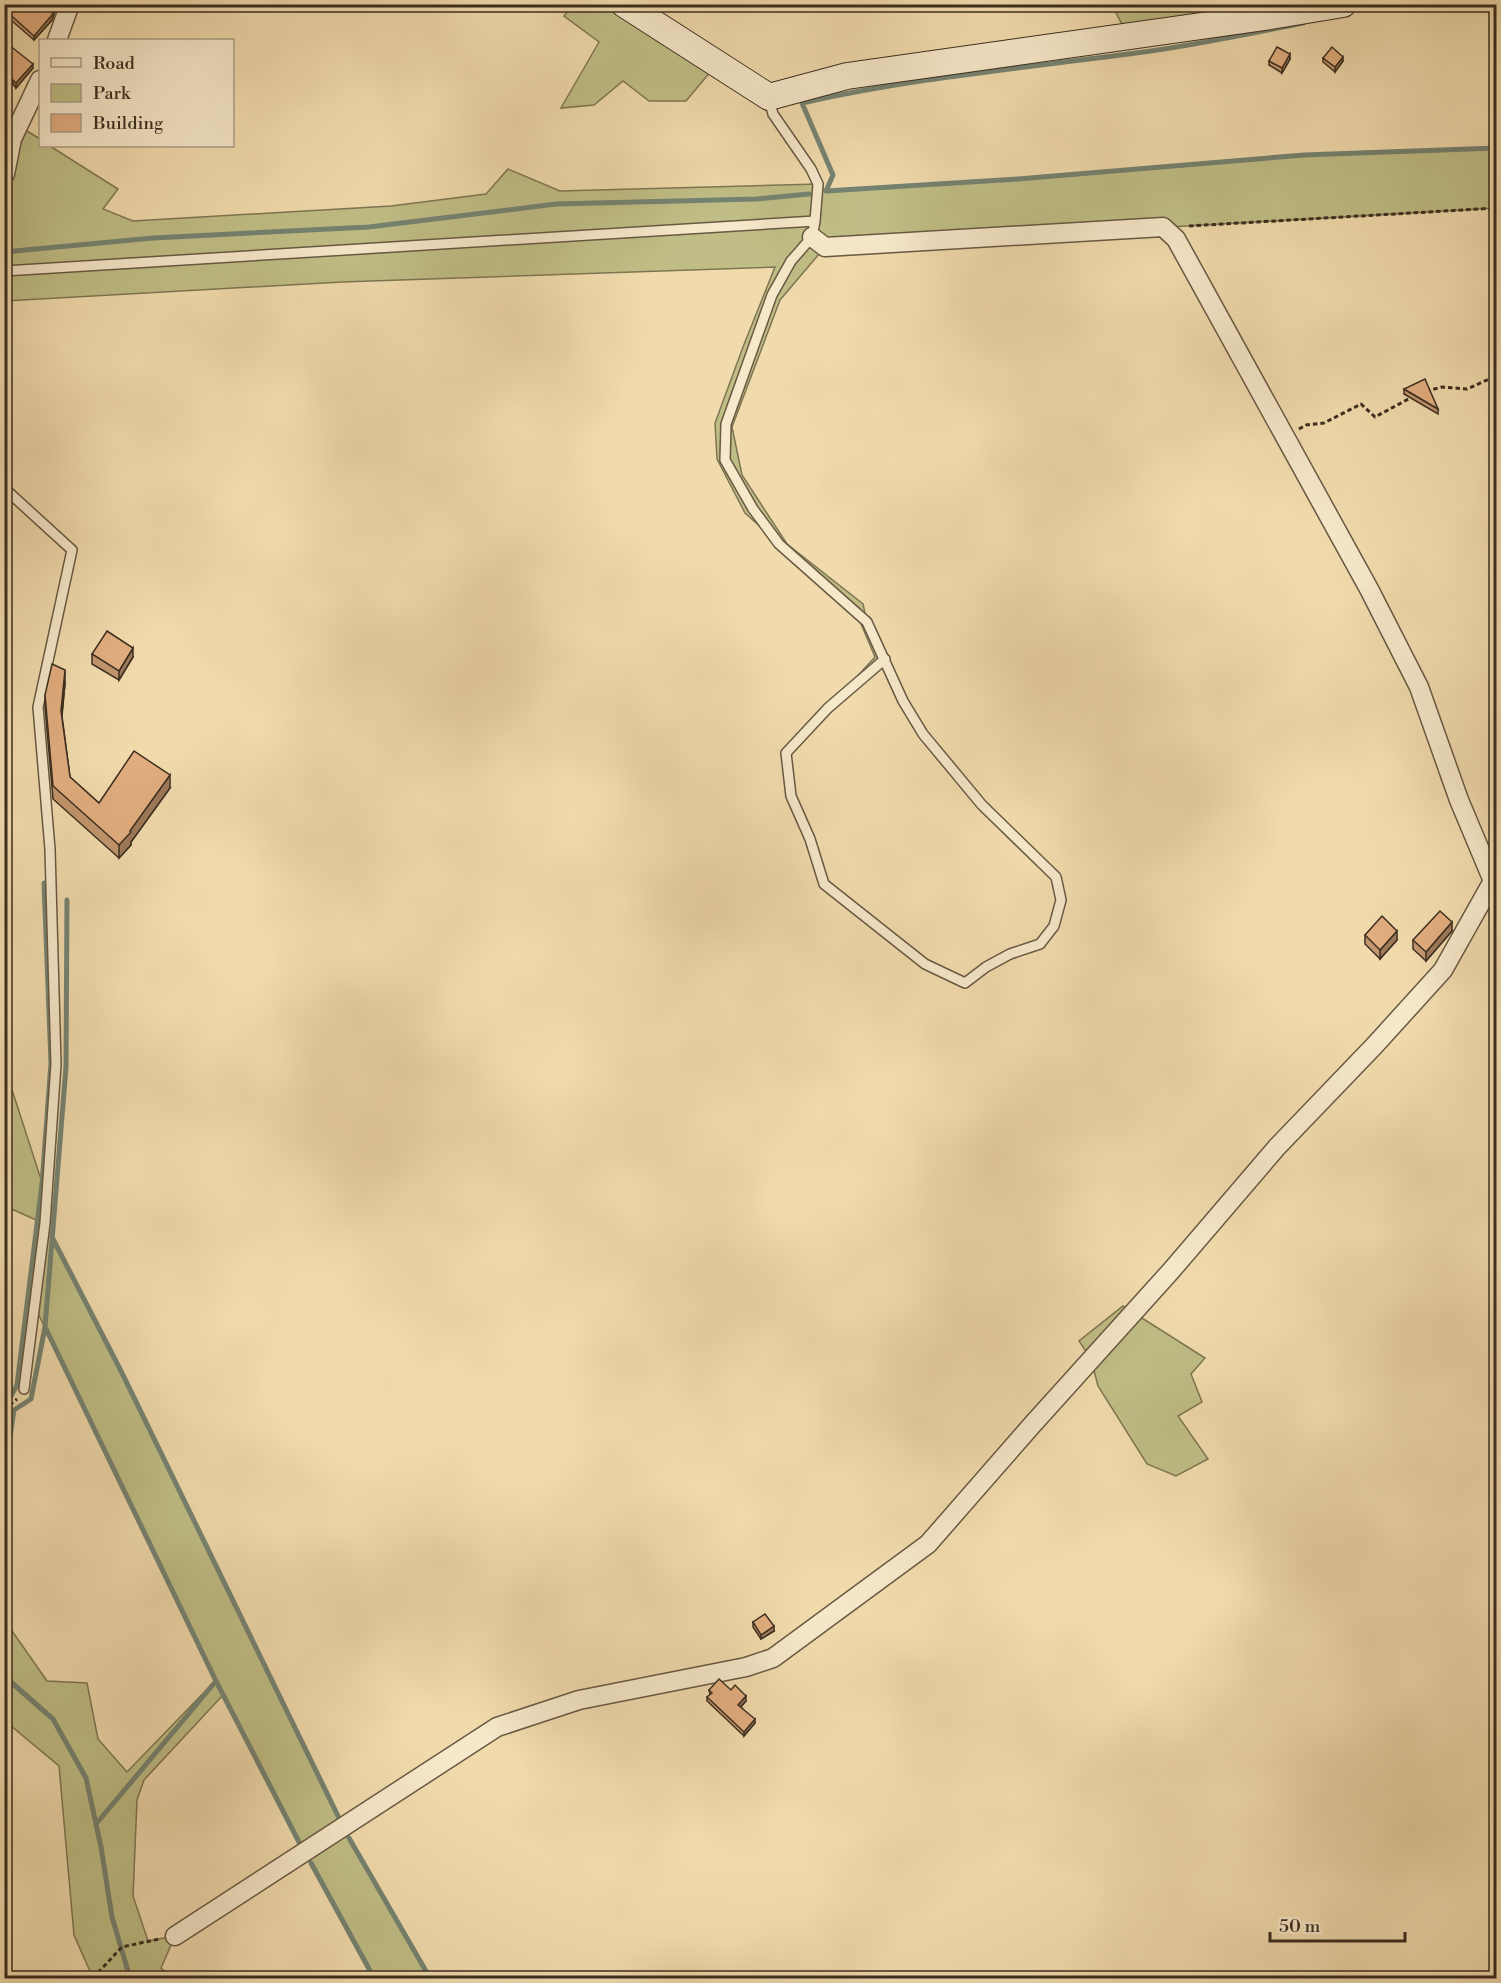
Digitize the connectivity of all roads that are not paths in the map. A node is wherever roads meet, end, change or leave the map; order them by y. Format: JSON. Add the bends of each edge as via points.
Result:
{"nodes":[{"id":1,"x":70,"y":4,"type":"edge"},
{"id":2,"x":624,"y":4,"type":"edge"},
{"id":3,"x":1343,"y":4,"type":"edge"},
{"id":4,"x":57,"y":39,"type":"edge"},
{"id":5,"x":39,"y":82,"type":"edge"},
{"id":6,"x":769,"y":97,"type":"junction"},
{"id":7,"x":5,"y":176,"type":"edge"},
{"id":8,"x":814,"y":229,"type":"junction"},
{"id":9,"x":4,"y":271,"type":"edge"},
{"id":10,"x":4,"y":488,"type":"edge"},
{"id":11,"x":885,"y":659,"type":"junction"},
{"id":12,"x":24,"y":1389,"type":"dead end"},
{"id":13,"x":175,"y":1936,"type":"road end"}],
"edges":[{"from":1,"to":4,"type":"street"},
{"from":2,"to":6,"type":"street"},
{"from":3,"to":6,"type":"street","via":[[847,76]]},
{"from":5,"to":7,"type":"street","via":[[12,139]]},
{"from":6,"to":8,"type":"lane","via":[[773,114],[818,184]]},
{"from":8,"to":9,"type":"lane"},
{"from":8,"to":11,"type":"lane","via":[[790,261],[772,295],[726,424],[725,460],[753,509],[780,544],[867,622]]},
{"from":8,"to":13,"type":"street","via":[[825,247],[1163,227],[1176,239],[1419,687],[1493,881],[1443,970],[1277,1148],[928,1544],[773,1659],[579,1700],[497,1727]]},
{"from":10,"to":12,"type":"lane","via":[[72,550],[38,707],[50,849],[56,1065],[45,1223]]},
{"from":11,"to":11,"type":"lane","via":[[828,708],[786,753],[791,796],[824,884],[925,964],[965,983],[1010,954],[1040,944],[1054,926],[1061,900],[1056,877],[982,805],[923,734]]}]}
